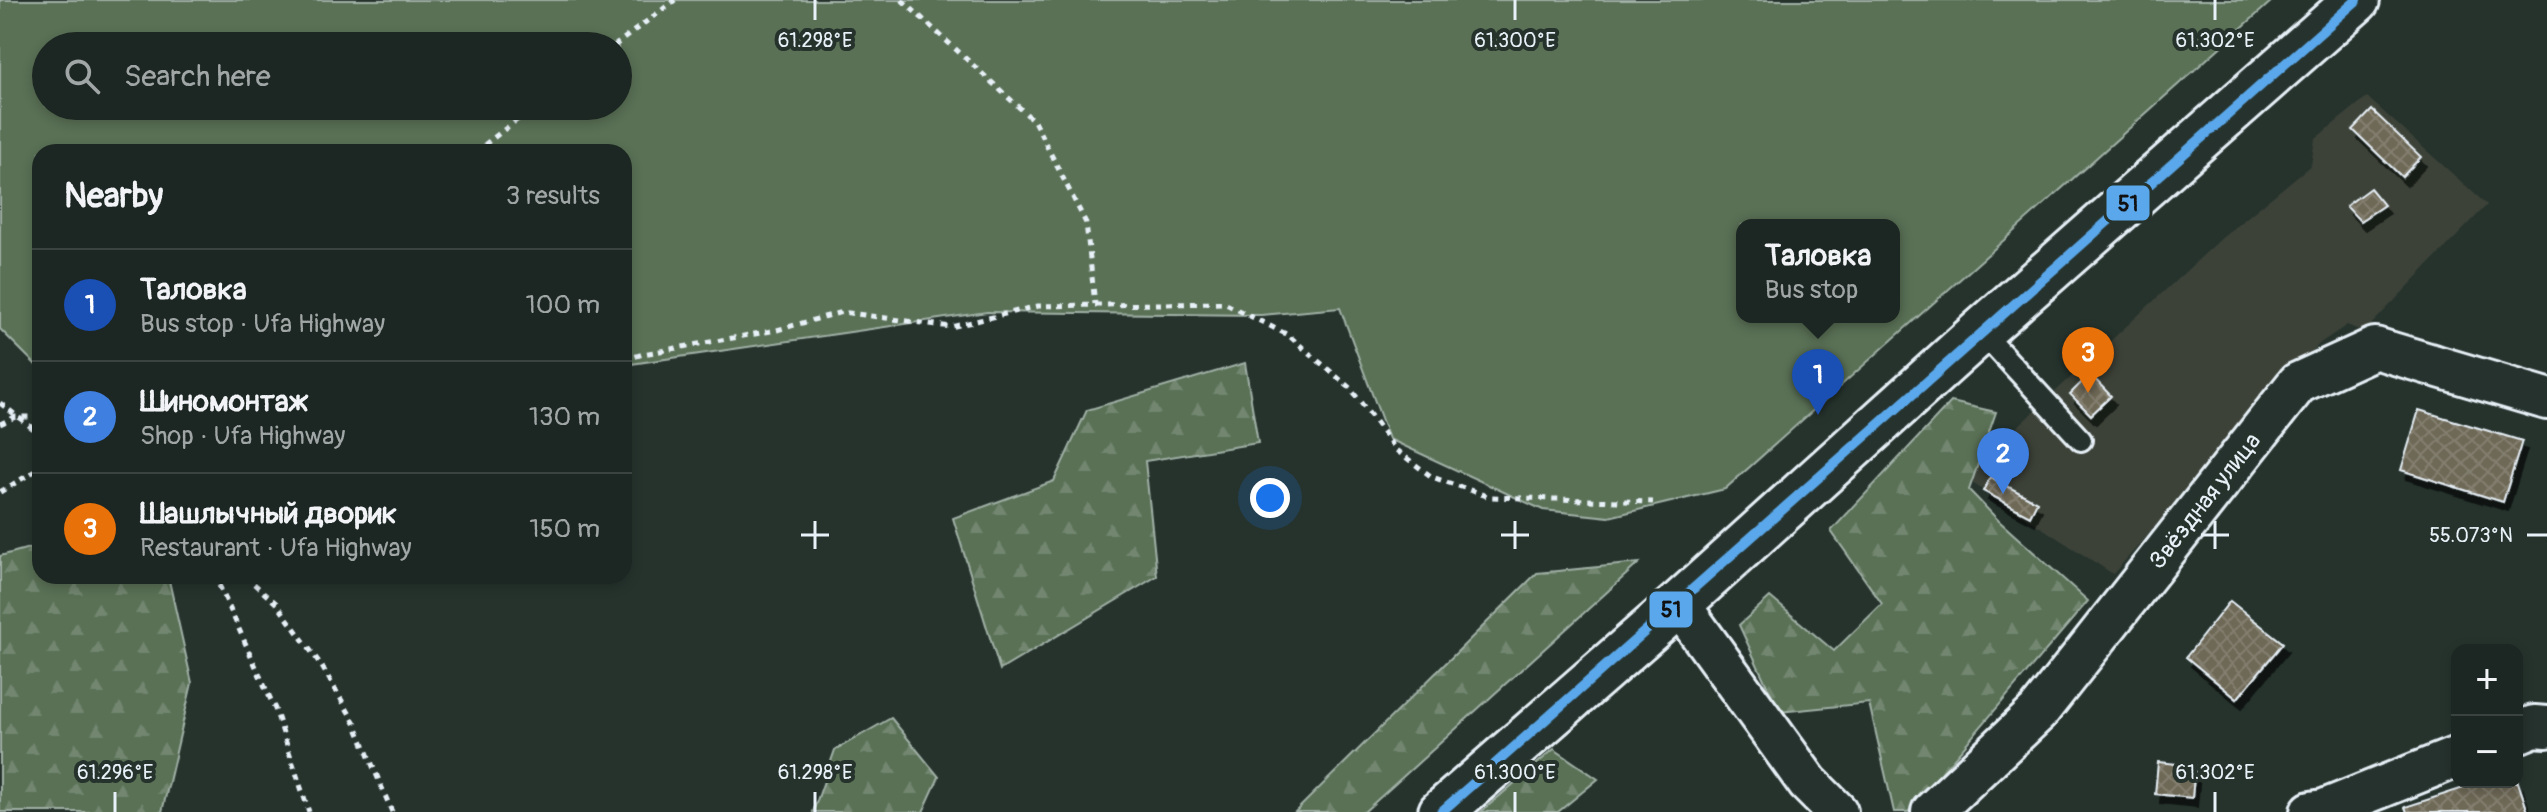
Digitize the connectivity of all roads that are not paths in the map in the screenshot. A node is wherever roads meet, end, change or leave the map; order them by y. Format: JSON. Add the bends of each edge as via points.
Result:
{"nodes":[{"id":1,"x":2357,"y":0,"type":"edge"},
{"id":2,"x":1981,"y":331,"type":"junction"},
{"id":3,"x":2547,"y":399,"type":"edge"},
{"id":4,"x":2081,"y":440,"type":"dead end"},
{"id":5,"x":1679,"y":604,"type":"junction"},
{"id":6,"x":2547,"y":727,"type":"edge"},
{"id":7,"x":2523,"y":731,"type":"edge"},
{"id":8,"x":2451,"y":759,"type":"edge"},
{"id":9,"x":1441,"y":812,"type":"edge"},
{"id":10,"x":1837,"y":812,"type":"edge"},
{"id":11,"x":1932,"y":812,"type":"edge"},
{"id":12,"x":2311,"y":812,"type":"edge"}],
"edges":[{"from":1,"to":2,"type":"main road"},
{"from":2,"to":4,"type":"lane"},
{"from":2,"to":5,"type":"main road"},
{"from":3,"to":11,"type":"street","name":"Звёздная улица","via":[[2375,348],[2298,383],[2038,712]]},
{"from":5,"to":9,"type":"main road"},
{"from":5,"to":10,"type":"street","via":[[1808,783]]},
{"from":6,"to":7,"type":"street"},
{"from":8,"to":12,"type":"street"}]}
